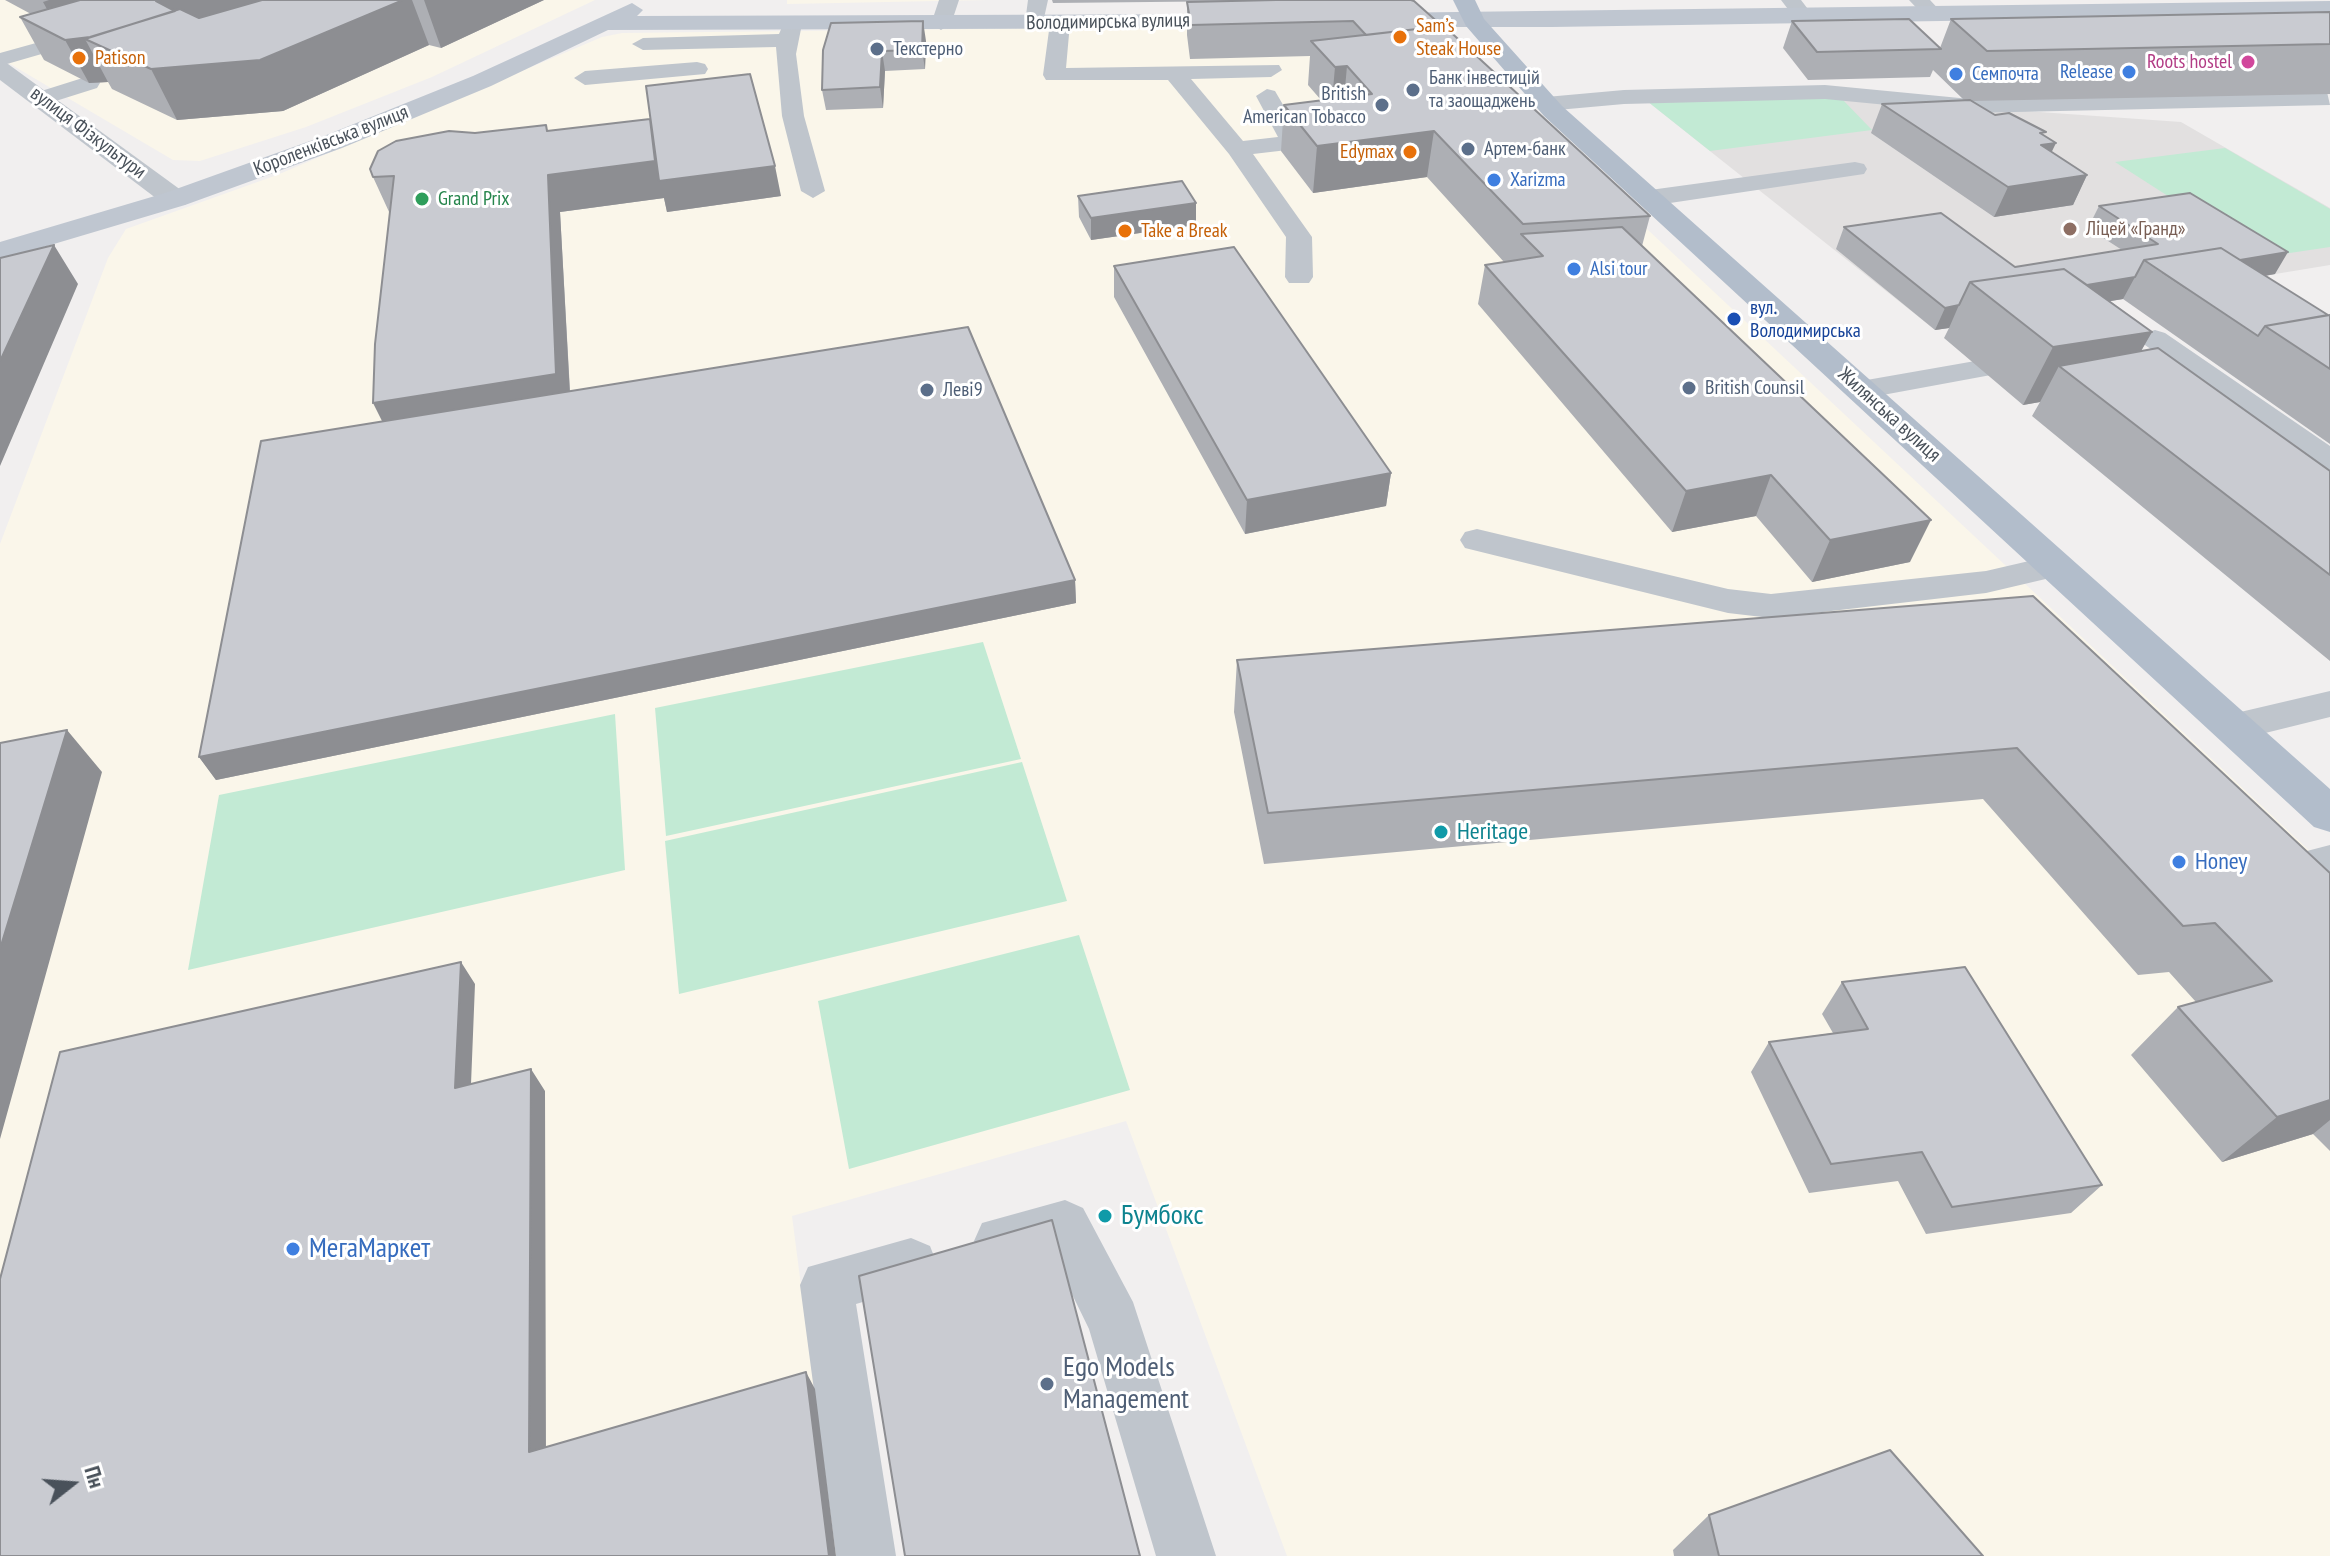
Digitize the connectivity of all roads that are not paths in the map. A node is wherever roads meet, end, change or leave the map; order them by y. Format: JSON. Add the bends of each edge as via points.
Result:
{"nodes":[{"id":1,"x":651,"y":0,"type":"edge"},
{"id":2,"x":949,"y":0,"type":"edge"},
{"id":3,"x":2148,"y":6,"type":"edge"},
{"id":4,"x":1927,"y":7,"type":"edge"},
{"id":5,"x":1797,"y":8,"type":"edge"},
{"id":6,"x":2330,"y":8,"type":"edge"},
{"id":7,"x":1469,"y":10,"type":"edge"},
{"id":8,"x":1036,"y":11,"type":"edge"},
{"id":9,"x":1352,"y":20,"type":"edge"},
{"id":10,"x":1276,"y":21,"type":"edge"},
{"id":11,"x":606,"y":23,"type":"junction"},
{"id":12,"x":1060,"y":23,"type":"junction"},
{"id":13,"x":941,"y":24,"type":"junction"},
{"id":14,"x":789,"y":32,"type":"junction"},
{"id":15,"x":643,"y":44,"type":"dead end"},
{"id":16,"x":0,"y":50,"type":"edge"},
{"id":17,"x":0,"y":60,"type":"edge"},
{"id":18,"x":0,"y":69,"type":"edge"},
{"id":19,"x":697,"y":69,"type":"dead end"},
{"id":20,"x":1271,"y":70,"type":"edge"},
{"id":21,"x":1174,"y":73,"type":"junction"},
{"id":22,"x":585,"y":78,"type":"dead end"},
{"id":23,"x":89,"y":83,"type":"edge"},
{"id":24,"x":1267,"y":96,"type":"dead end"},
{"id":25,"x":43,"y":98,"type":"junction"},
{"id":26,"x":2327,"y":99,"type":"edge"},
{"id":27,"x":1541,"y":110,"type":"junction"},
{"id":28,"x":1338,"y":139,"type":"edge"},
{"id":29,"x":1293,"y":142,"type":"junction"},
{"id":30,"x":1237,"y":149,"type":"junction"},
{"id":31,"x":1855,"y":169,"type":"dead end"},
{"id":32,"x":813,"y":191,"type":"dead end"},
{"id":33,"x":1650,"y":198,"type":"junction"},
{"id":34,"x":175,"y":199,"type":"junction"},
{"id":35,"x":0,"y":251,"type":"edge"},
{"id":36,"x":1299,"y":277,"type":"dead end"},
{"id":37,"x":2124,"y":345,"type":"edge"},
{"id":38,"x":1981,"y":369,"type":"edge"},
{"id":39,"x":1861,"y":390,"type":"junction"},
{"id":40,"x":2330,"y":461,"type":"edge"},
{"id":41,"x":1477,"y":540,"type":"dead end"},
{"id":42,"x":2055,"y":566,"type":"junction"},
{"id":43,"x":2330,"y":704,"type":"edge"},
{"id":44,"x":2233,"y":727,"type":"junction"},
{"id":45,"x":2330,"y":815,"type":"edge"},
{"id":46,"x":2330,"y":861,"type":"edge"},
{"id":47,"x":2239,"y":885,"type":"edge"},
{"id":48,"x":866,"y":1556,"type":"edge"},
{"id":49,"x":1186,"y":1556,"type":"edge"}],
"edges":[{"from":1,"to":11,"type":"street","name":"Короленківська вулиця"},
{"from":2,"to":13,"type":"lane"},
{"from":3,"to":4,"type":"street"},
{"from":3,"to":6,"type":"street"},
{"from":4,"to":5,"type":"street"},
{"from":5,"to":7,"type":"street"},
{"from":7,"to":9,"type":"street"},
{"from":7,"to":27,"type":"main road","name":"Жилянська вулиця"},
{"from":8,"to":12,"type":"street","name":"Володимирська вулиця"},
{"from":8,"to":13,"type":"street","name":"Володимирська вулиця"},
{"from":10,"to":12,"type":"street","name":"Володимирська вулиця"},
{"from":11,"to":14,"type":"street","name":"Володимирська вулиця"},
{"from":11,"to":34,"type":"street","name":"Короленківська вулиця","via":[[413,111]]},
{"from":12,"to":21,"type":"lane","via":[[1054,75]]},
{"from":13,"to":14,"type":"street","name":"Володимирська вулиця"},
{"from":14,"to":15,"type":"lane"},
{"from":14,"to":32,"type":"lane","via":[[793,116]]},
{"from":16,"to":17,"type":"lane","via":[[111,23]]},
{"from":18,"to":25,"type":"street","name":"вулиця Фізкультури"},
{"from":19,"to":22,"type":"lane"},
{"from":20,"to":21,"type":"lane"},
{"from":21,"to":30,"type":"lane"},
{"from":23,"to":25,"type":"lane"},
{"from":24,"to":29,"type":"lane"},
{"from":25,"to":34,"type":"street","name":"вулиця Фізкультури"},
{"from":26,"to":27,"type":"lane","via":[[1970,106],[1825,92],[1624,97]]},
{"from":27,"to":33,"type":"main road","name":"Жилянська вулиця"},
{"from":28,"to":29,"type":"lane"},
{"from":29,"to":30,"type":"lane"},
{"from":30,"to":36,"type":"lane","via":[[1299,237]]},
{"from":31,"to":33,"type":"lane"},
{"from":33,"to":39,"type":"main road","name":"Жилянська вулиця"},
{"from":34,"to":35,"type":"street","name":"Короленківська вулиця"},
{"from":37,"to":40,"type":"lane","via":[[2165,338]]},
{"from":38,"to":39,"type":"lane"},
{"from":39,"to":42,"type":"main road","name":"Жилянська вулиця"},
{"from":41,"to":42,"type":"lane","via":[[1728,601],[1771,606],[1986,582]]},
{"from":42,"to":44,"type":"main road","name":"Жилянська вулиця"},
{"from":43,"to":44,"type":"lane"},
{"from":44,"to":45,"type":"main road","name":"Жилянська вулиця"},
{"from":46,"to":47,"type":"lane"},
{"from":48,"to":49,"type":"lane","via":[[827,1285],[1065,1225],[1114,1321]]}]}
